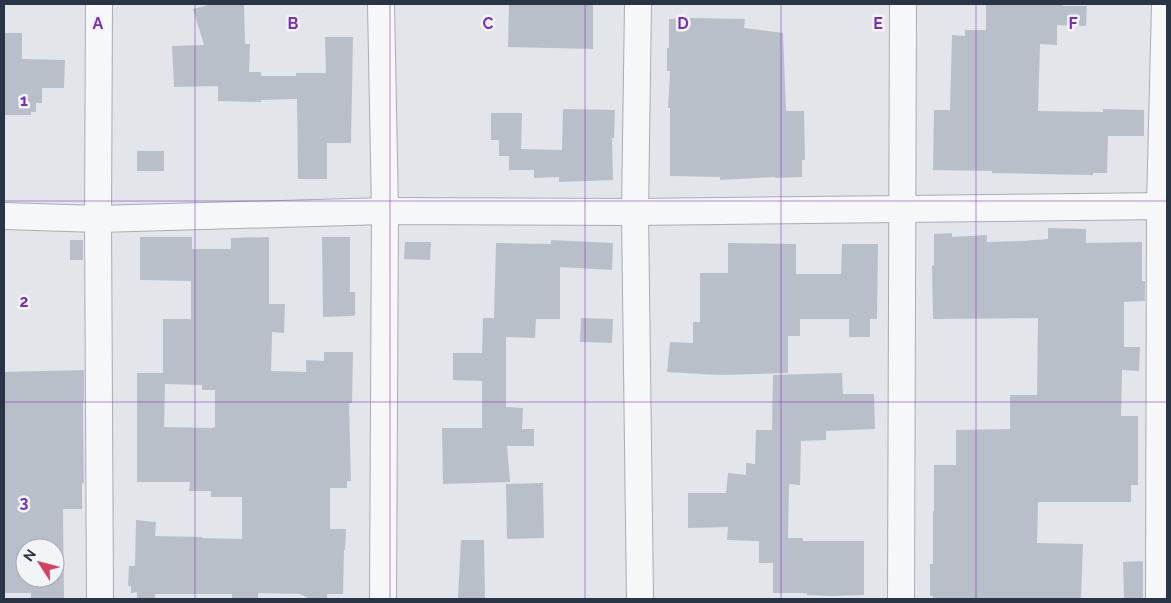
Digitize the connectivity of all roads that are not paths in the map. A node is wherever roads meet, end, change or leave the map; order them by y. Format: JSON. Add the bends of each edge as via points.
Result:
{"nodes":[{"id":1,"x":99,"y":4,"type":"edge"},
{"id":2,"x":381,"y":4,"type":"edge"},
{"id":3,"x":638,"y":4,"type":"edge"},
{"id":4,"x":903,"y":4,"type":"edge"},
{"id":5,"x":1165,"y":4,"type":"edge"},
{"id":6,"x":1164,"y":206,"type":"edge"},
{"id":7,"x":902,"y":208,"type":"junction"},
{"id":8,"x":385,"y":211,"type":"junction"},
{"id":9,"x":635,"y":212,"type":"junction"},
{"id":10,"x":4,"y":216,"type":"edge"},
{"id":11,"x":98,"y":218,"type":"junction"},
{"id":12,"x":100,"y":599,"type":"edge"},
{"id":13,"x":383,"y":599,"type":"edge"},
{"id":14,"x":640,"y":599,"type":"edge"},
{"id":15,"x":901,"y":599,"type":"edge"},
{"id":16,"x":1159,"y":599,"type":"edge"}],
"edges":[{"from":1,"to":11,"type":"street"},
{"from":2,"to":8,"type":"street"},
{"from":3,"to":9,"type":"street"},
{"from":4,"to":7,"type":"street"},
{"from":5,"to":6,"type":"street"},
{"from":6,"to":7,"type":"street"},
{"from":6,"to":16,"type":"street"},
{"from":7,"to":9,"type":"street"},
{"from":7,"to":15,"type":"street"},
{"from":8,"to":9,"type":"street"},
{"from":8,"to":11,"type":"street"},
{"from":8,"to":13,"type":"street"},
{"from":9,"to":14,"type":"street"},
{"from":10,"to":11,"type":"street"},
{"from":11,"to":12,"type":"street"}]}
